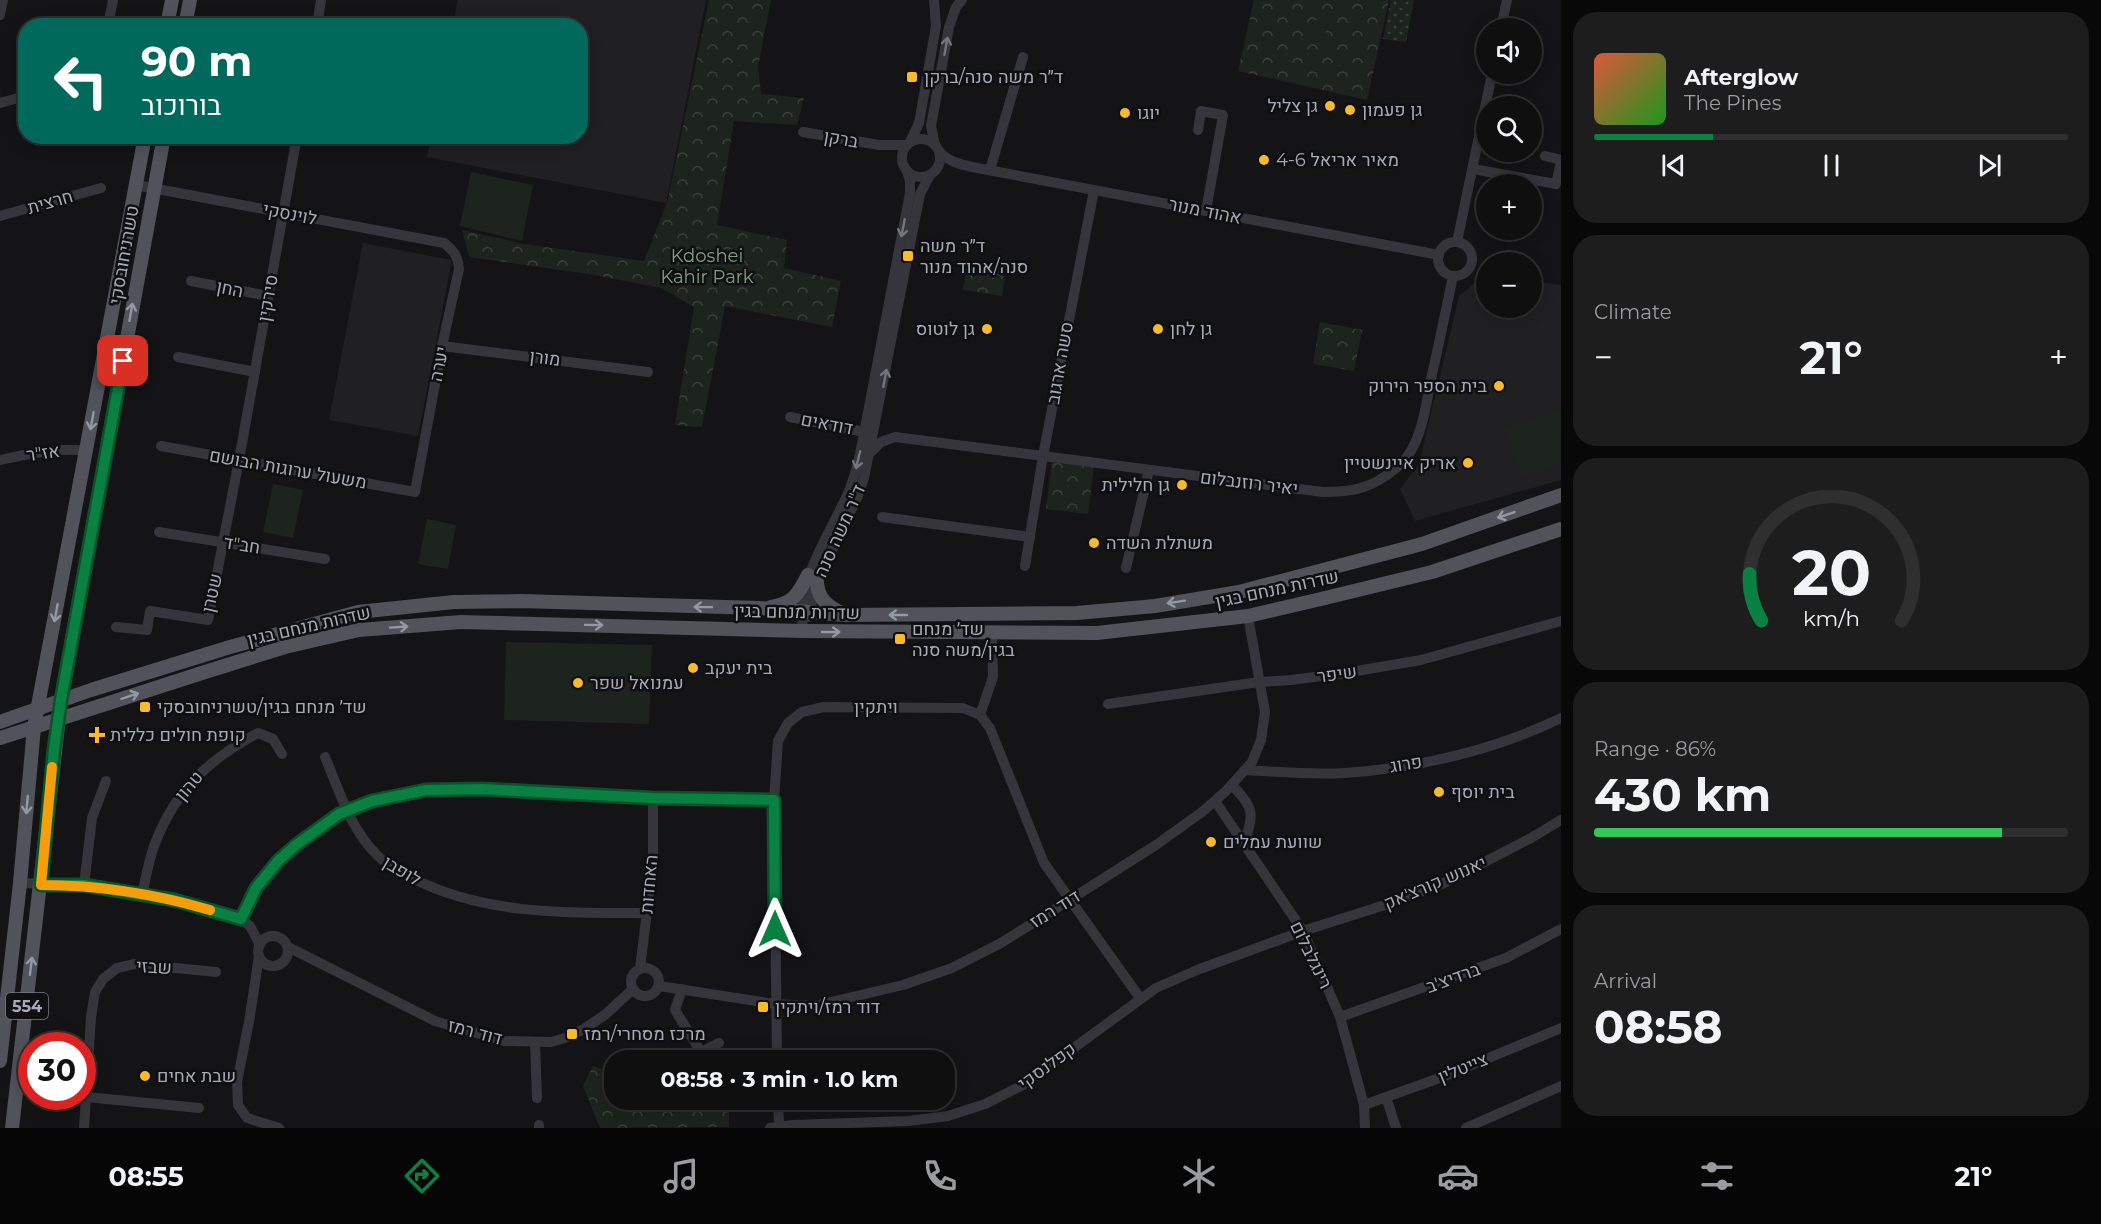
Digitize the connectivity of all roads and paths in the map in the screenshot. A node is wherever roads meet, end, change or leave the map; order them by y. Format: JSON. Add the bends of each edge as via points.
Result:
{"nodes":[{"id":1,"x":3,"y":0,"type":"edge"},
{"id":2,"x":113,"y":0,"type":"edge"},
{"id":3,"x":172,"y":0,"type":"edge"},
{"id":4,"x":190,"y":0,"type":"edge"},
{"id":5,"x":321,"y":0,"type":"edge"},
{"id":6,"x":934,"y":0,"type":"edge"},
{"id":7,"x":962,"y":0,"type":"edge"},
{"id":8,"x":1507,"y":0,"type":"edge"},
{"id":9,"x":0,"y":15,"type":"edge"},
{"id":10,"x":110,"y":18,"type":"edge"},
{"id":11,"x":169,"y":18,"type":"edge"},
{"id":12,"x":187,"y":18,"type":"edge"},
{"id":13,"x":318,"y":18,"type":"edge"},
{"id":14,"x":1503,"y":18,"type":"edge"},
{"id":15,"x":1023,"y":57,"type":"dead end"},
{"id":16,"x":1490,"y":84,"type":"edge"},
{"id":17,"x":18,"y":98,"type":"edge"},
{"id":18,"x":0,"y":104,"type":"edge"},
{"id":19,"x":1198,"y":130,"type":"dead end"},
{"id":20,"x":803,"y":132,"type":"dead end"},
{"id":21,"x":908,"y":143,"type":"junction"},
{"id":22,"x":144,"y":144,"type":"edge"},
{"id":23,"x":162,"y":144,"type":"edge"},
{"id":24,"x":296,"y":144,"type":"edge"},
{"id":25,"x":879,"y":145,"type":"junction"},
{"id":26,"x":937,"y":148,"type":"junction"},
{"id":27,"x":1545,"y":156,"type":"dead end"},
{"id":28,"x":1561,"y":161,"type":"edge"},
{"id":29,"x":904,"y":166,"type":"junction"},
{"id":30,"x":972,"y":167,"type":"junction"},
{"id":31,"x":1473,"y":169,"type":"junction"},
{"id":32,"x":990,"y":171,"type":"junction"},
{"id":33,"x":933,"y":172,"type":"junction"},
{"id":34,"x":136,"y":185,"type":"junction"},
{"id":35,"x":101,"y":188,"type":"dead end"},
{"id":36,"x":154,"y":189,"type":"junction"},
{"id":37,"x":1094,"y":190,"type":"junction"},
{"id":38,"x":1206,"y":211,"type":"junction"},
{"id":39,"x":283,"y":213,"type":"junction"},
{"id":40,"x":0,"y":216,"type":"edge"},
{"id":41,"x":1457,"y":242,"type":"junction"},
{"id":42,"x":444,"y":243,"type":"joint"},
{"id":43,"x":1439,"y":255,"type":"junction"},
{"id":44,"x":1453,"y":276,"type":"junction"},
{"id":45,"x":191,"y":281,"type":"dead end"},
{"id":46,"x":268,"y":296,"type":"junction"},
{"id":47,"x":442,"y":346,"type":"junction"},
{"id":48,"x":178,"y":357,"type":"dead end"},
{"id":49,"x":255,"y":372,"type":"junction"},
{"id":50,"x":648,"y":372,"type":"dead end"},
{"id":51,"x":790,"y":417,"type":"dead end"},
{"id":52,"x":877,"y":418,"type":"junction"},
{"id":53,"x":864,"y":432,"type":"junction"},
{"id":54,"x":895,"y":437,"type":"junction"},
{"id":55,"x":161,"y":446,"type":"dead end"},
{"id":56,"x":87,"y":451,"type":"junction"},
{"id":57,"x":871,"y":452,"type":"junction"},
{"id":58,"x":1043,"y":456,"type":"junction"},
{"id":59,"x":0,"y":460,"type":"edge"},
{"id":60,"x":239,"y":460,"type":"junction"},
{"id":61,"x":1149,"y":470,"type":"junction"},
{"id":62,"x":416,"y":492,"type":"joint"},
{"id":63,"x":1561,"y":495,"type":"edge"},
{"id":64,"x":882,"y":517,"type":"dead end"},
{"id":65,"x":1561,"y":529,"type":"edge"},
{"id":66,"x":159,"y":532,"type":"dead end"},
{"id":67,"x":1030,"y":537,"type":"junction"},
{"id":68,"x":223,"y":542,"type":"junction"},
{"id":69,"x":325,"y":559,"type":"dead end"},
{"id":70,"x":1025,"y":566,"type":"dead end"},
{"id":71,"x":1126,"y":568,"type":"dead end"},
{"id":72,"x":812,"y":579,"type":"junction"},
{"id":73,"x":763,"y":609,"type":"junction"},
{"id":74,"x":805,"y":613,"type":"junction"},
{"id":75,"x":845,"y":615,"type":"junction"},
{"id":76,"x":1248,"y":616,"type":"junction"},
{"id":77,"x":1561,"y":621,"type":"edge"},
{"id":78,"x":116,"y":627,"type":"dead end"},
{"id":79,"x":803,"y":631,"type":"junction"},
{"id":80,"x":992,"y":633,"type":"junction"},
{"id":81,"x":65,"y":676,"type":"junction"},
{"id":82,"x":1259,"y":682,"type":"junction"},
{"id":83,"x":43,"y":683,"type":"junction"},
{"id":84,"x":91,"y":690,"type":"junction"},
{"id":85,"x":61,"y":700,"type":"junction"},
{"id":86,"x":1108,"y":704,"type":"dead end"},
{"id":87,"x":91,"y":708,"type":"junction"},
{"id":88,"x":38,"y":709,"type":"junction"},
{"id":89,"x":980,"y":715,"type":"junction"},
{"id":90,"x":59,"y":718,"type":"junction"},
{"id":91,"x":1561,"y":718,"type":"edge"},
{"id":92,"x":4,"y":720,"type":"edge"},
{"id":93,"x":34,"y":727,"type":"junction"},
{"id":94,"x":6,"y":736,"type":"edge"},
{"id":95,"x":54,"y":749,"type":"junction"},
{"id":96,"x":282,"y":753,"type":"dead end"},
{"id":97,"x":31,"y":754,"type":"junction"},
{"id":98,"x":325,"y":757,"type":"dead end"},
{"id":99,"x":1245,"y":770,"type":"junction"},
{"id":100,"x":106,"y":781,"type":"dead end"},
{"id":101,"x":1232,"y":785,"type":"junction"},
{"id":102,"x":652,"y":798,"type":"junction"},
{"id":103,"x":774,"y":800,"type":"junction"},
{"id":104,"x":1215,"y":801,"type":"junction"},
{"id":105,"x":348,"y":810,"type":"junction"},
{"id":106,"x":1561,"y":820,"type":"edge"},
{"id":107,"x":1244,"y":844,"type":"junction"},
{"id":108,"x":20,"y":883,"type":"junction"},
{"id":109,"x":41,"y":885,"type":"junction"},
{"id":110,"x":84,"y":885,"type":"junction"},
{"id":111,"x":142,"y":895,"type":"junction"},
{"id":112,"x":1071,"y":899,"type":"junction"},
{"id":113,"x":646,"y":913,"type":"junction"},
{"id":114,"x":245,"y":923,"type":"junction"},
{"id":115,"x":1561,"y":929,"type":"edge"},
{"id":116,"x":1303,"y":931,"type":"junction"},
{"id":117,"x":271,"y":936,"type":"junction"},
{"id":118,"x":260,"y":945,"type":"junction"},
{"id":119,"x":288,"y":947,"type":"junction"},
{"id":120,"x":259,"y":956,"type":"junction"},
{"id":121,"x":285,"y":961,"type":"junction"},
{"id":122,"x":315,"y":961,"type":"junction"},
{"id":123,"x":270,"y":966,"type":"junction"},
{"id":124,"x":640,"y":969,"type":"junction"},
{"id":125,"x":216,"y":972,"type":"dead end"},
{"id":126,"x":659,"y":986,"type":"junction"},
{"id":127,"x":254,"y":987,"type":"junction"},
{"id":128,"x":682,"y":988,"type":"junction"},
{"id":129,"x":633,"y":990,"type":"junction"},
{"id":130,"x":1140,"y":998,"type":"junction"},
{"id":131,"x":776,"y":1004,"type":"junction"},
{"id":132,"x":1340,"y":1017,"type":"junction"},
{"id":133,"x":1561,"y":1028,"type":"edge"},
{"id":134,"x":90,"y":1032,"type":"edge"},
{"id":135,"x":535,"y":1042,"type":"junction"},
{"id":136,"x":719,"y":1043,"type":"dead end"},
{"id":137,"x":777,"y":1050,"type":"edge"},
{"id":138,"x":0,"y":1061,"type":"edge"},
{"id":139,"x":1561,"y":1086,"type":"edge"},
{"id":140,"x":1386,"y":1097,"type":"junction"},
{"id":141,"x":96,"y":1098,"type":"edge"},
{"id":142,"x":537,"y":1098,"type":"dead end"},
{"id":143,"x":1364,"y":1105,"type":"junction"},
{"id":144,"x":199,"y":1108,"type":"dead end"},
{"id":145,"x":85,"y":1110,"type":"edge"},
{"id":146,"x":777,"y":1110,"type":"edge"},
{"id":147,"x":775,"y":1127,"type":"edge"},
{"id":148,"x":12,"y":1128,"type":"edge"},
{"id":149,"x":84,"y":1128,"type":"edge"},
{"id":150,"x":279,"y":1128,"type":"edge"},
{"id":151,"x":1365,"y":1128,"type":"edge"},
{"id":152,"x":1396,"y":1128,"type":"edge"},
{"id":153,"x":1466,"y":1128,"type":"edge"}],
"edges":[{"from":1,"to":9,"type":"street"},
{"from":2,"to":10,"type":"street"},
{"from":3,"to":11,"type":"main road"},
{"from":4,"to":12,"type":"main road"},
{"from":5,"to":13,"type":"street"},
{"from":6,"to":21,"type":"street","via":[[936,26],[919,123]]},
{"from":26,"to":7,"type":"street","one_way":true,"via":[[931,126],[951,17]]},
{"from":8,"to":14,"type":"street"},
{"from":15,"to":32,"type":"street"},
{"from":16,"to":31,"type":"street"},
{"from":17,"to":18,"type":"street"},
{"from":19,"to":38,"type":"street","via":[[1201,111],[1223,115]]},
{"from":20,"to":25,"type":"street","name":"ברקן"},
{"from":21,"to":25,"type":"street","name":"ברקן"},
{"from":21,"to":26,"type":"street","via":[[925,139]]},
{"from":21,"to":29,"type":"street","via":[[902,154]]},
{"from":22,"to":34,"type":"main road","name":"טשרניחובסקי","number":"554"},
{"from":23,"to":36,"type":"main road","name":"טשרניחובסקי","number":"554"},
{"from":24,"to":39,"type":"street","name":"סירקין"},
{"from":25,"to":29,"type":"street","name":"ברקן","via":[[894,153]]},
{"from":26,"to":30,"type":"street","name":"אהוד מנור","via":[[952,162]]},
{"from":26,"to":33,"type":"street","via":[[940,157]]},
{"from":27,"to":28,"type":"street"},
{"from":28,"to":31,"type":"street","via":[[1556,184]]},
{"from":29,"to":33,"type":"street","via":[[917,177]]},
{"from":29,"to":53,"type":"street","name":"ד\"ר משה סנה","one_way":true,"via":[[910,193]]},
{"from":30,"to":32,"type":"street","name":"אהוד מנור"},
{"from":30,"to":33,"type":"street","name":"אהוד מנור","via":[[950,166]]},
{"from":31,"to":41,"type":"street"},
{"from":32,"to":37,"type":"street","name":"אהוד מנור"},
{"from":52,"to":33,"type":"street","name":"ד\"ר משה סנה","one_way":true,"via":[[920,194]]},
{"from":34,"to":36,"type":"street","name":"לוינסקי"},
{"from":34,"to":56,"type":"main road","name":"טשרניחובסקי","number":"554","one_way":true},
{"from":35,"to":40,"type":"street","name":"חרצית"},
{"from":36,"to":39,"type":"street","name":"לוינסקי"},
{"from":81,"to":36,"type":"main road","name":"טשרניחובסקי","number":"554","one_way":true},
{"from":37,"to":38,"type":"street","name":"אהוד מנור"},
{"from":37,"to":58,"type":"street","name":"סשה ארגוב"},
{"from":38,"to":43,"type":"street","name":"אהוד מנור"},
{"from":39,"to":42,"type":"street","name":"לוינסקי"},
{"from":39,"to":46,"type":"street","name":"סירקין"},
{"from":41,"to":43,"type":"street","via":[[1446,245]]},
{"from":41,"to":44,"type":"street","via":[[1469,249],[1472,260],[1469,269]]},
{"from":42,"to":47,"type":"street","name":"יערה","via":[[459,259],[459,269]]},
{"from":43,"to":44,"type":"street","via":[[1440,267]]},
{"from":44,"to":61,"type":"street","name":"יאיר רוזנבלום","via":[[1414,445],[1397,468],[1376,482],[1348,492],[1323,492]]},
{"from":45,"to":46,"type":"street","name":"החן"},
{"from":46,"to":49,"type":"street","name":"סירקין"},
{"from":47,"to":50,"type":"street","name":"מורן"},
{"from":47,"to":62,"type":"street","name":"יערה"},
{"from":48,"to":49,"type":"street"},
{"from":49,"to":60,"type":"street","name":"סירקין"},
{"from":51,"to":53,"type":"street","name":"דודאים"},
{"from":52,"to":54,"type":"street","via":[[883,430]]},
{"from":52,"to":57,"type":"street","name":"ד\"ר משה סנה"},
{"from":53,"to":72,"type":"street","name":"ד\"ר משה סנה","one_way":true,"via":[[855,475]]},
{"from":54,"to":57,"type":"street","via":[[881,441]]},
{"from":54,"to":58,"type":"street","name":"יאיר רוזנבלום"},
{"from":55,"to":60,"type":"street","name":"משעול ערוגות הבושם"},
{"from":56,"to":59,"type":"street","name":"אז\"ר","via":[[32,453]]},
{"from":56,"to":83,"type":"main road","name":"טשרניחובסקי","number":"554","one_way":true},
{"from":57,"to":72,"type":"street","name":"ד\"ר משה סנה","via":[[858,496]]},
{"from":58,"to":61,"type":"street","name":"יאיר רוזנבלום"},
{"from":58,"to":67,"type":"street","name":"סשה ארגוב"},
{"from":60,"to":62,"type":"street","name":"משעול ערוגות הבושם"},
{"from":60,"to":68,"type":"street","name":"שטרן"},
{"from":61,"to":71,"type":"street"},
{"from":63,"to":75,"type":"main road","name":"שדרות מנחם בגין","one_way":true,"via":[[1422,544],[1228,594],[1077,613]]},
{"from":64,"to":67,"type":"street"},
{"from":65,"to":76,"type":"main road","name":"שדרות מנחם בגין","via":[[1432,572]]},
{"from":66,"to":68,"type":"street","name":"חב\"ד"},
{"from":67,"to":70,"type":"street","name":"סשה ארגוב"},
{"from":68,"to":69,"type":"street","name":"חב\"ד"},
{"from":68,"to":78,"type":"street","name":"שטרן","via":[[208,620],[150,611],[147,630]]},
{"from":72,"to":73,"type":"main road","via":[[786,604]]},
{"from":72,"to":74,"type":"street","name":"ד\"ר משה סנה"},
{"from":72,"to":75,"type":"main road","via":[[820,597]]},
{"from":73,"to":74,"type":"main road","name":"שדרות מנחם בגין"},
{"from":73,"to":84,"type":"main road","name":"שדרות מנחם בגין","one_way":true,"via":[[521,601],[454,602],[358,612]]},
{"from":74,"to":75,"type":"main road","name":"שדרות מנחם בגין"},
{"from":74,"to":79,"type":"street","name":"ד\"ר משה סנה"},
{"from":76,"to":80,"type":"main road","name":"שדרות מנחם בגין","via":[[1097,633]]},
{"from":76,"to":82,"type":"street","name":"דוד רמז"},
{"from":77,"to":82,"type":"street","name":"שיפר","via":[[1421,660]]},
{"from":79,"to":80,"type":"main road","name":"שדרות מנחם בגין","one_way":true},
{"from":87,"to":79,"type":"main road","name":"שדרות מנחם בגין","one_way":true,"via":[[285,647],[359,630],[461,622]]},
{"from":80,"to":89,"type":"street","via":[[993,677]]},
{"from":81,"to":84,"type":"main road","via":[[79,688]]},
{"from":81,"to":85,"type":"main road","name":"טשרניחובסקי","number":"554"},
{"from":82,"to":86,"type":"street","name":"שיפר"},
{"from":82,"to":99,"type":"street","name":"דוד רמז","via":[[1265,712],[1260,740]]},
{"from":83,"to":88,"type":"main road","name":"טשרניחובסקי","number":"554"},
{"from":83,"to":92,"type":"main road","via":[[29,702]]},
{"from":84,"to":85,"type":"main road","name":"שדרות מנחם בגין"},
{"from":85,"to":88,"type":"main road","name":"שדרות מנחם בגין"},
{"from":85,"to":90,"type":"main road","name":"טשרניחובסקי","number":"554"},
{"from":87,"to":90,"type":"main road","name":"שדרות מנחם בגין"},
{"from":87,"to":95,"type":"main road","via":[[66,730]]},
{"from":88,"to":92,"type":"main road","name":"שדרות מנחם בגין"},
{"from":88,"to":93,"type":"main road","name":"טשרניחובסקי","number":"554"},
{"from":89,"to":103,"type":"street","name":"ויתקין","via":[[963,708],[824,707],[802,712],[788,723],[778,741]]},
{"from":89,"to":112,"type":"street","via":[[990,728],[1044,862]]},
{"from":90,"to":93,"type":"main road","name":"שדרות מנחם בגין"},
{"from":90,"to":95,"type":"main road","name":"טשרניחובסקי","number":"554"},
{"from":91,"to":99,"type":"street","name":"פרוג","via":[[1480,748],[1420,762],[1345,773]]},
{"from":93,"to":94,"type":"main road","name":"שדרות מנחם בגין"},
{"from":93,"to":97,"type":"main road","name":"טשרניחובסקי","number":"554"},
{"from":94,"to":97,"type":"main road","via":[[22,737]]},
{"from":95,"to":109,"type":"main road","name":"טשרניחובסקי","number":"554"},
{"from":96,"to":111,"type":"street","name":"טהון","via":[[273,739],[258,733],[205,767],[174,804],[155,842]]},
{"from":97,"to":108,"type":"main road","name":"טשרניחובסקי","number":"554","one_way":true},
{"from":98,"to":105,"type":"street","name":"לופבן"},
{"from":99,"to":101,"type":"street","name":"דוד רמז"},
{"from":100,"to":110,"type":"street","via":[[92,818]]},
{"from":101,"to":104,"type":"street","name":"דוד רמז"},
{"from":101,"to":107,"type":"street","via":[[1252,813]]},
{"from":102,"to":103,"type":"street"},
{"from":102,"to":105,"type":"street","via":[[426,790]]},
{"from":102,"to":113,"type":"street","name":"האחדות","via":[[652,862]]},
{"from":103,"to":131,"type":"street","name":"ויתקין"},
{"from":104,"to":107,"type":"street","name":"רינגלבלום"},
{"from":104,"to":112,"type":"street","name":"דוד רמז","via":[[1156,845]]},
{"from":105,"to":113,"type":"street","name":"לופבן","via":[[376,854],[392,868],[431,888],[477,902],[526,910]]},
{"from":105,"to":114,"type":"street","via":[[278,861],[256,888]]},
{"from":106,"to":116,"type":"street","name":"יאנוש קורצ'אק","via":[[1444,883]]},
{"from":107,"to":116,"type":"street","name":"רינגלבלום"},
{"from":108,"to":109,"type":"street"},
{"from":108,"to":138,"type":"main road","name":"טשרניחובסקי","number":"554"},
{"from":109,"to":110,"type":"street"},
{"from":148,"to":109,"type":"main road","name":"טשרניחובסקי","number":"554","one_way":true},
{"from":110,"to":111,"type":"street"},
{"from":111,"to":114,"type":"street","via":[[174,900]]},
{"from":112,"to":130,"type":"street"},
{"from":112,"to":131,"type":"street","name":"דוד רמז","via":[[952,968],[872,994],[814,1006]]},
{"from":113,"to":124,"type":"street","name":"האחדות"},
{"from":114,"to":117,"type":"street"},
{"from":114,"to":118,"type":"street"},
{"from":115,"to":132,"type":"street","name":"ברדיצ'ב","via":[[1506,958]]},
{"from":116,"to":130,"type":"street","name":"קפלנסקי","via":[[1197,970]]},
{"from":116,"to":132,"type":"street","name":"רינגלבלום"},
{"from":117,"to":118,"type":"street"},
{"from":117,"to":119,"type":"street","via":[[283,939]]},
{"from":118,"to":120,"type":"street"},
{"from":119,"to":121,"type":"street"},
{"from":119,"to":122,"type":"street","name":"דוד רמז"},
{"from":120,"to":123,"type":"street"},
{"from":120,"to":127,"type":"street"},
{"from":121,"to":122,"type":"street","name":"דוד רמז"},
{"from":121,"to":123,"type":"street"},
{"from":122,"to":135,"type":"street","name":"דוד רמז","via":[[448,1026],[504,1041]]},
{"from":123,"to":127,"type":"street"},
{"from":124,"to":126,"type":"street","via":[[652,970]]},
{"from":124,"to":129,"type":"street","name":"דוד רמז","via":[[632,975]]},
{"from":125,"to":134,"type":"street","name":"שבזי","via":[[135,964],[117,968],[95,992]]},
{"from":126,"to":128,"type":"street","name":"דוד רמז"},
{"from":126,"to":129,"type":"street","name":"דוד רמז","via":[[646,996]]},
{"from":127,"to":150,"type":"street","via":[[237,1082],[238,1105],[247,1118]]},
{"from":128,"to":131,"type":"street","name":"דוד רמז"},
{"from":128,"to":136,"type":"street","via":[[675,1010],[701,1052]]},
{"from":129,"to":135,"type":"street","name":"דוד רמז","via":[[584,1029],[551,1042]]},
{"from":130,"to":147,"type":"street","name":"קפלנסקי","via":[[1023,1085],[985,1104],[948,1116],[908,1121]]},
{"from":131,"to":137,"type":"street","name":"ויתקין"},
{"from":132,"to":143,"type":"street","name":"רינגלבלום"},
{"from":133,"to":140,"type":"street","name":"צייטלין"},
{"from":135,"to":142,"type":"street"},
{"from":139,"to":153,"type":"street"},
{"from":140,"to":143,"type":"street","name":"צייטלין"},
{"from":140,"to":152,"type":"street"},
{"from":141,"to":144,"type":"street"},
{"from":143,"to":151,"type":"street","name":"רינגלבלום"},
{"from":145,"to":149,"type":"street","name":"שבזי"},
{"from":146,"to":147,"type":"street"}]}
